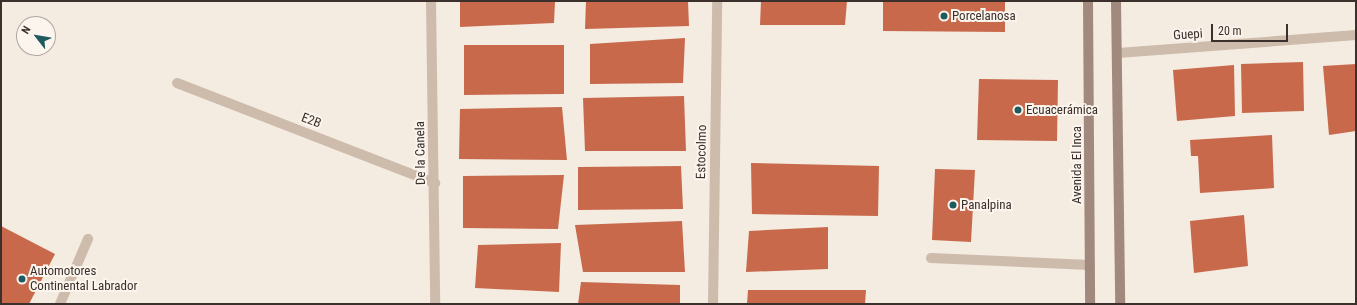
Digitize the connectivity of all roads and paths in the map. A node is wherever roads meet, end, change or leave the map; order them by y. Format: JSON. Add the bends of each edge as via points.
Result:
{"nodes":[{"id":1,"x":431,"y":1,"type":"edge"},
{"id":2,"x":717,"y":1,"type":"edge"},
{"id":3,"x":1088,"y":1,"type":"edge"},
{"id":4,"x":1116,"y":1,"type":"edge"},
{"id":5,"x":1356,"y":35,"type":"edge"},
{"id":6,"x":1118,"y":53,"type":"junction"},
{"id":7,"x":177,"y":83,"type":"dead end"},
{"id":8,"x":435,"y":183,"type":"junction"},
{"id":9,"x":88,"y":239,"type":"dead end"},
{"id":10,"x":931,"y":258,"type":"dead end"},
{"id":11,"x":1090,"y":265,"type":"junction"},
{"id":12,"x":60,"y":304,"type":"edge"},
{"id":13,"x":436,"y":304,"type":"edge"},
{"id":14,"x":713,"y":304,"type":"edge"},
{"id":15,"x":1090,"y":304,"type":"edge"},
{"id":16,"x":1120,"y":304,"type":"edge"}],
"edges":[{"from":1,"to":8,"type":"street","name":"De la Canela"},
{"from":2,"to":14,"type":"street","name":"Estocolmo"},
{"from":3,"to":11,"type":"main road","name":"Avenida El Inca"},
{"from":4,"to":6,"type":"main road"},
{"from":5,"to":6,"type":"street","name":"Guepi"},
{"from":6,"to":16,"type":"main road"},
{"from":7,"to":8,"type":"street","name":"E2B"},
{"from":8,"to":13,"type":"street","name":"De la Canela"},
{"from":9,"to":12,"type":"street"},
{"from":10,"to":11,"type":"street"},
{"from":11,"to":15,"type":"main road","name":"Avenida El Inca"}]}
